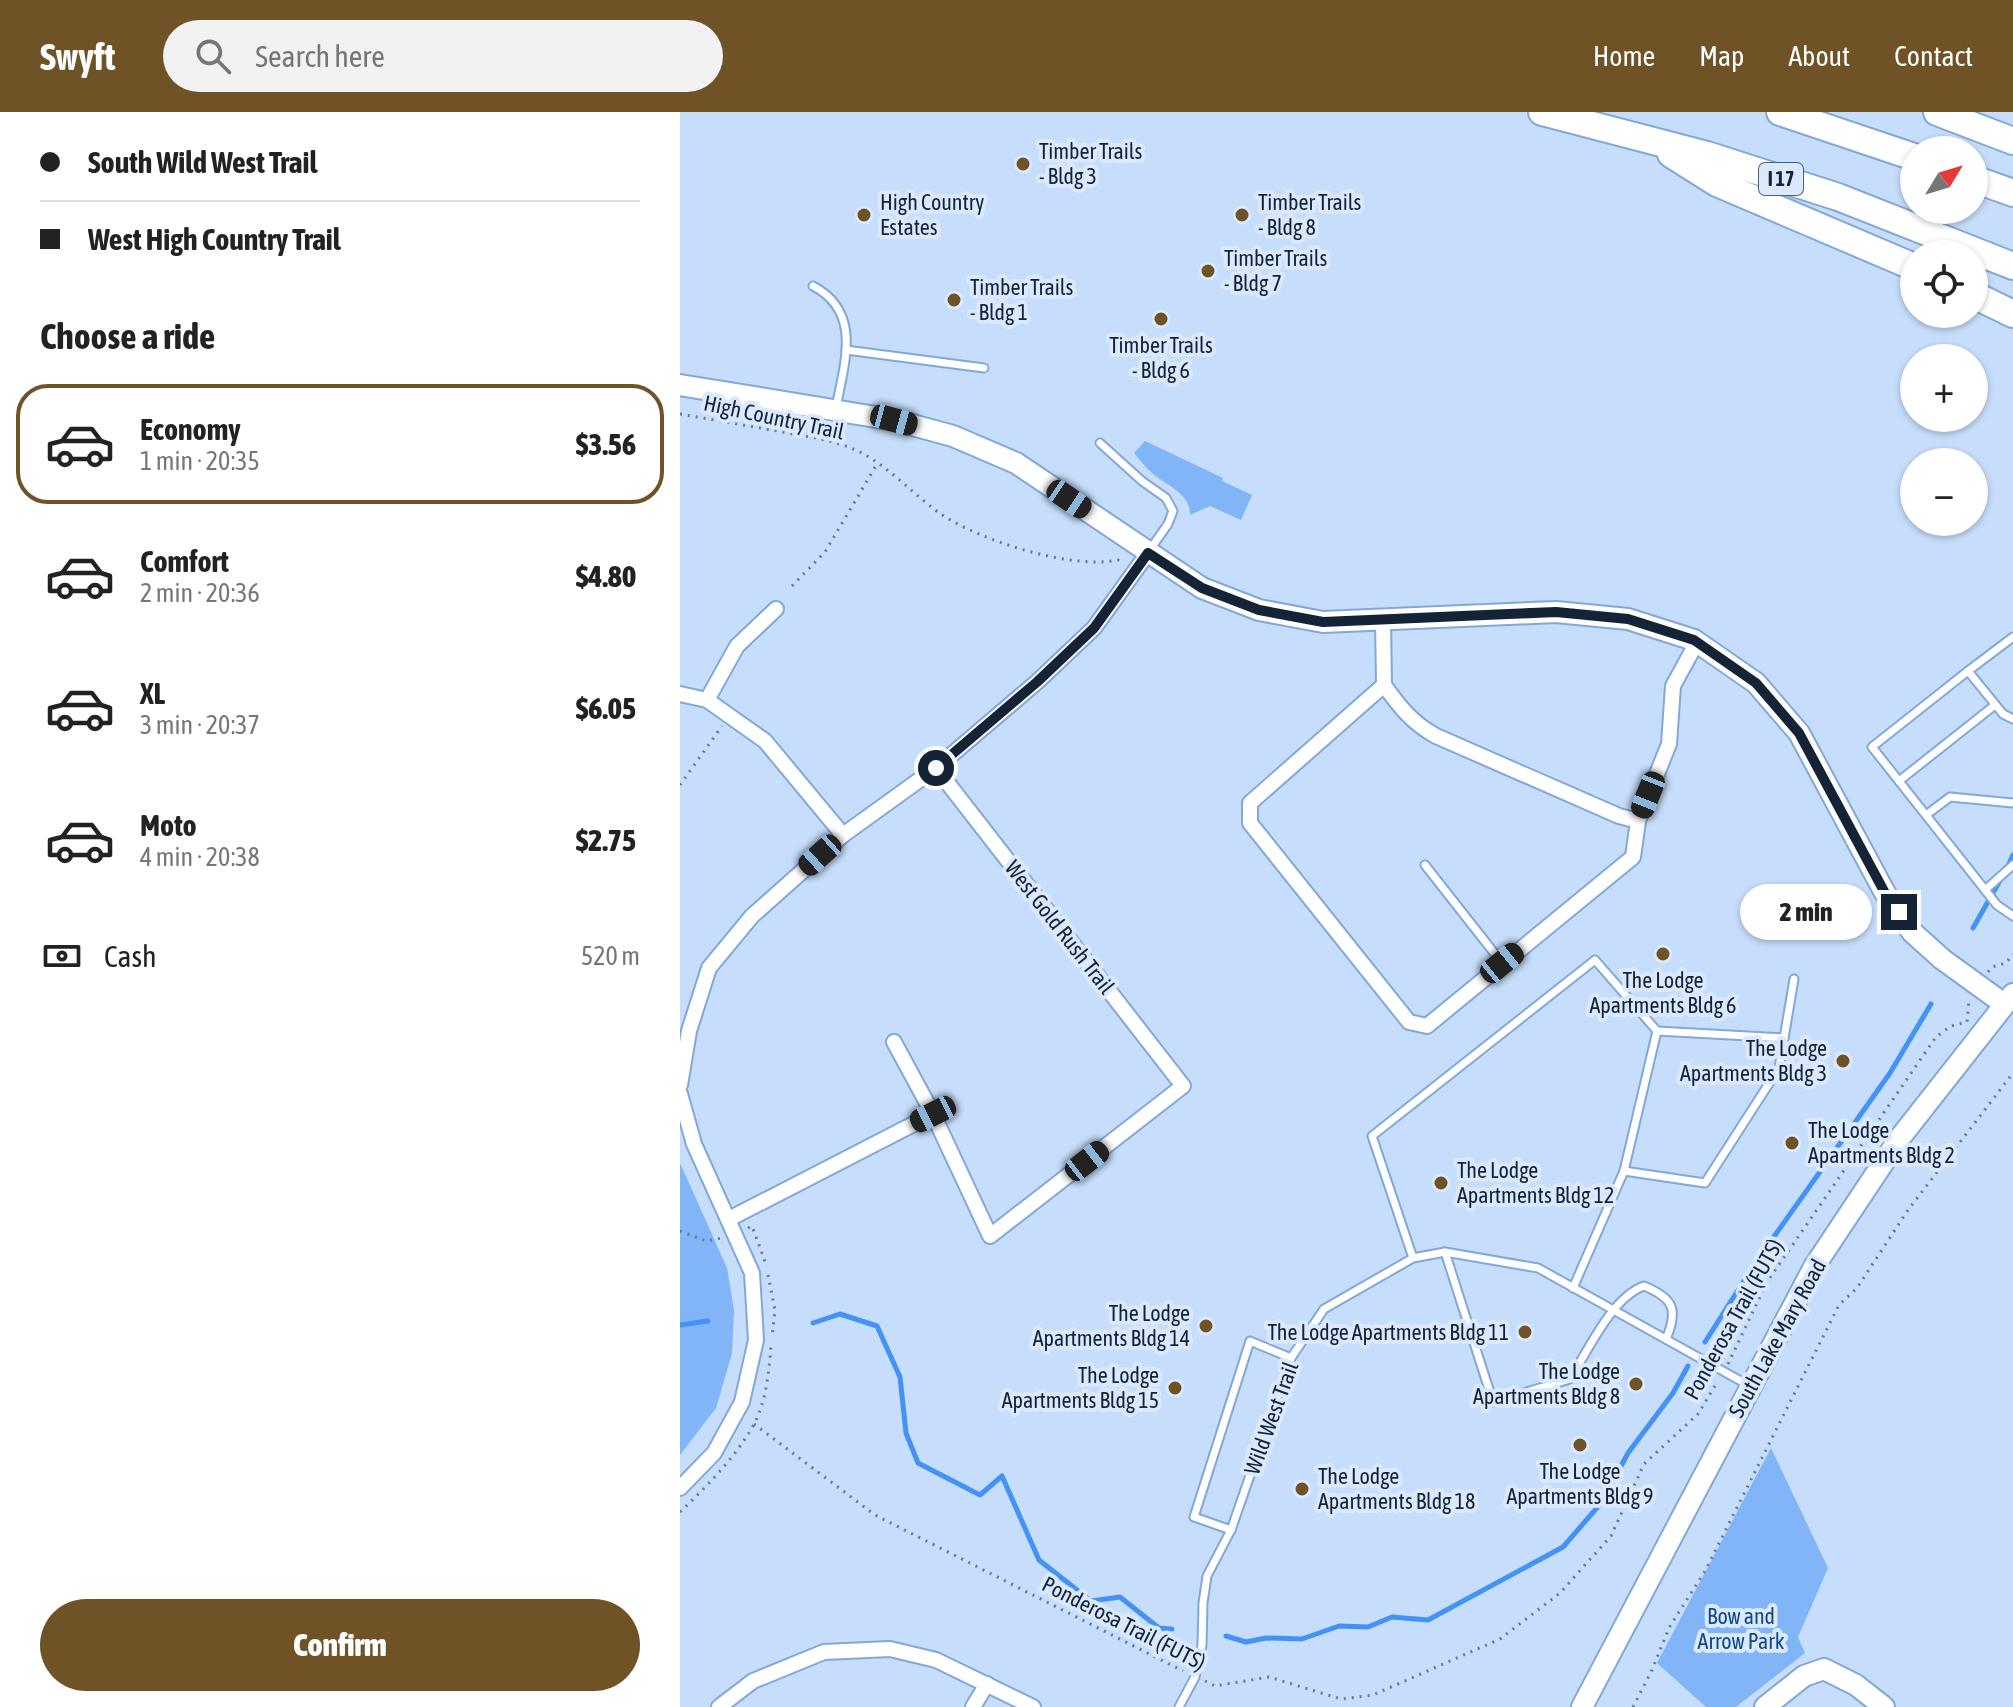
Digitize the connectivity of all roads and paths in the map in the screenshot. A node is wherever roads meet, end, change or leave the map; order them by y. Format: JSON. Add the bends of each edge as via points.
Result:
{"nodes":[{"id":1,"x":1542,"y":112,"type":"edge"},
{"id":2,"x":1780,"y":112,"type":"edge"},
{"id":3,"x":1937,"y":112,"type":"edge"},
{"id":4,"x":2011,"y":139,"type":"edge"},
{"id":5,"x":1647,"y":140,"type":"junction"},
{"id":6,"x":1900,"y":152,"type":"edge"},
{"id":7,"x":1988,"y":184,"type":"edge"},
{"id":8,"x":2013,"y":193,"type":"edge"},
{"id":9,"x":1900,"y":261,"type":"edge"},
{"id":10,"x":2013,"y":266,"type":"edge"},
{"id":11,"x":813,"y":286,"type":"dead end"},
{"id":12,"x":1988,"y":302,"type":"edge"},
{"id":13,"x":2013,"y":314,"type":"edge"},
{"id":14,"x":846,"y":350,"type":"junction"},
{"id":15,"x":984,"y":368,"type":"dead end"},
{"id":16,"x":680,"y":385,"type":"edge"},
{"id":17,"x":835,"y":410,"type":"junction"},
{"id":18,"x":680,"y":414,"type":"edge"},
{"id":19,"x":1100,"y":443,"type":"dead end"},
{"id":20,"x":877,"y":464,"type":"junction"},
{"id":21,"x":1148,"y":553,"type":"junction"},
{"id":22,"x":1118,"y":560,"type":"dead end"},
{"id":23,"x":792,"y":586,"type":"dead end"},
{"id":24,"x":776,"y":609,"type":"dead end"},
{"id":25,"x":1383,"y":620,"type":"junction"},
{"id":26,"x":2013,"y":637,"type":"edge"},
{"id":27,"x":1697,"y":642,"type":"junction"},
{"id":28,"x":1968,"y":671,"type":"junction"},
{"id":29,"x":1384,"y":685,"type":"junction"},
{"id":30,"x":680,"y":694,"type":"edge"},
{"id":31,"x":707,"y":700,"type":"junction"},
{"id":32,"x":1995,"y":705,"type":"junction"},
{"id":33,"x":729,"y":715,"type":"junction"},
{"id":34,"x":2013,"y":719,"type":"edge"},
{"id":35,"x":936,"y":768,"type":"junction"},
{"id":36,"x":1899,"y":781,"type":"junction"},
{"id":37,"x":680,"y":785,"type":"edge"},
{"id":38,"x":2013,"y":803,"type":"edge"},
{"id":39,"x":1926,"y":815,"type":"junction"},
{"id":40,"x":1638,"y":821,"type":"junction"},
{"id":41,"x":843,"y":835,"type":"junction"},
{"id":42,"x":1425,"y":865,"type":"dead end"},
{"id":43,"x":2013,"y":865,"type":"edge"},
{"id":44,"x":1985,"y":890,"type":"junction"},
{"id":45,"x":2013,"y":916,"type":"edge"},
{"id":46,"x":2013,"y":954,"type":"edge"},
{"id":47,"x":1502,"y":963,"type":"junction"},
{"id":48,"x":1794,"y":979,"type":"dead end"},
{"id":49,"x":1979,"y":986,"type":"junction"},
{"id":50,"x":2008,"y":999,"type":"edge"},
{"id":51,"x":1657,"y":1031,"type":"junction"},
{"id":52,"x":1784,"y":1038,"type":"junction"},
{"id":53,"x":894,"y":1042,"type":"dead end"},
{"id":54,"x":2013,"y":1073,"type":"edge"},
{"id":55,"x":680,"y":1085,"type":"edge"},
{"id":56,"x":680,"y":1094,"type":"edge"},
{"id":57,"x":933,"y":1114,"type":"junction"},
{"id":58,"x":1624,"y":1171,"type":"junction"},
{"id":59,"x":729,"y":1219,"type":"junction"},
{"id":60,"x":680,"y":1231,"type":"edge"},
{"id":61,"x":720,"y":1239,"type":"dead end"},
{"id":62,"x":1445,"y":1252,"type":"junction"},
{"id":63,"x":1413,"y":1258,"type":"junction"},
{"id":64,"x":1573,"y":1288,"type":"junction"},
{"id":65,"x":1614,"y":1310,"type":"junction"},
{"id":66,"x":1666,"y":1339,"type":"junction"},
{"id":67,"x":1291,"y":1358,"type":"junction"},
{"id":68,"x":1724,"y":1372,"type":"junction"},
{"id":69,"x":1750,"y":1386,"type":"junction"},
{"id":70,"x":754,"y":1424,"type":"dead end"},
{"id":71,"x":680,"y":1488,"type":"edge"},
{"id":72,"x":1231,"y":1530,"type":"junction"},
{"id":73,"x":1195,"y":1677,"type":"junction"},
{"id":74,"x":987,"y":1684,"type":"junction"},
{"id":75,"x":719,"y":1707,"type":"edge"},
{"id":76,"x":973,"y":1707,"type":"edge"},
{"id":77,"x":1033,"y":1707,"type":"edge"},
{"id":78,"x":1179,"y":1707,"type":"edge"},
{"id":79,"x":1582,"y":1707,"type":"edge"},
{"id":80,"x":1633,"y":1707,"type":"edge"},
{"id":81,"x":1765,"y":1707,"type":"edge"},
{"id":82,"x":1884,"y":1707,"type":"edge"}],
"edges":[{"from":1,"to":5,"type":"highway","number":"I 17"},
{"from":2,"to":6,"type":"highway"},
{"from":3,"to":4,"type":"highway"},
{"from":5,"to":9,"type":"highway","via":[[1717,183]]},
{"from":5,"to":10,"type":"highway","number":"I 17","via":[[1838,197]]},
{"from":7,"to":8,"type":"highway"},
{"from":11,"to":14,"type":"lane","via":[[841,310]]},
{"from":12,"to":13,"type":"highway"},
{"from":14,"to":15,"type":"lane"},
{"from":14,"to":17,"type":"lane"},
{"from":16,"to":17,"type":"street"},
{"from":17,"to":21,"type":"street","via":[[953,436],[1016,463]]},
{"from":18,"to":20,"type":"path","name":"High Country Trail","via":[[832,441]]},
{"from":19,"to":21,"type":"lane","via":[[1166,498],[1173,511]]},
{"from":20,"to":22,"type":"path","name":"High Country Trail","via":[[967,528],[1070,562]]},
{"from":20,"to":23,"type":"path","via":[[825,552]]},
{"from":21,"to":25,"type":"street","via":[[1202,588],[1259,610],[1323,622]]},
{"from":21,"to":35,"type":"street","via":[[1094,628]]},
{"from":24,"to":31,"type":"street","via":[[737,646]]},
{"from":25,"to":27,"type":"street","via":[[1556,612],[1628,619]]},
{"from":25,"to":29,"type":"street"},
{"from":26,"to":28,"type":"lane"},
{"from":27,"to":40,"type":"street","via":[[1673,686],[1669,744]]},
{"from":27,"to":49,"type":"street","via":[[1756,683],[1799,733],[1885,893],[1912,932]]},
{"from":28,"to":32,"type":"lane"},
{"from":28,"to":36,"type":"lane","via":[[1872,747]]},
{"from":29,"to":40,"type":"street","via":[[1420,728]]},
{"from":29,"to":47,"type":"street","via":[[1250,803],[1250,823],[1409,1022],[1427,1026]]},
{"from":30,"to":31,"type":"street"},
{"from":31,"to":33,"type":"street"},
{"from":32,"to":34,"type":"lane"},
{"from":32,"to":36,"type":"lane"},
{"from":33,"to":37,"type":"path"},
{"from":33,"to":41,"type":"street","via":[[765,741]]},
{"from":35,"to":41,"type":"street"},
{"from":35,"to":57,"type":"street","name":"West Gold Rush Trail","via":[[1183,1086],[990,1236]]},
{"from":36,"to":39,"type":"lane"},
{"from":38,"to":39,"type":"lane","via":[[1950,797]]},
{"from":39,"to":44,"type":"lane"},
{"from":40,"to":47,"type":"street","via":[[1633,857]]},
{"from":41,"to":55,"type":"street","via":[[752,916],[709,968],[689,1031]]},
{"from":42,"to":47,"type":"lane"},
{"from":43,"to":44,"type":"lane"},
{"from":44,"to":45,"type":"lane"},
{"from":46,"to":49,"type":"path","via":[[1992,967]]},
{"from":48,"to":52,"type":"lane"},
{"from":49,"to":50,"type":"street"},
{"from":49,"to":68,"type":"path","name":"Ponderosa Trail (FUTS)","via":[[1969,999],[1967,1022],[1936,1037],[1767,1282]]},
{"from":50,"to":69,"type":"street","name":"South Lake Mary Road","via":[[1899,1139],[1822,1254]]},
{"from":51,"to":52,"type":"lane"},
{"from":51,"to":58,"type":"lane"},
{"from":51,"to":63,"type":"lane","via":[[1595,960],[1372,1136]]},
{"from":52,"to":58,"type":"lane","via":[[1779,1068],[1705,1183]]},
{"from":53,"to":57,"type":"street"},
{"from":54,"to":80,"type":"path","via":[[1908,1210],[1857,1288],[1839,1305]]},
{"from":56,"to":59,"type":"street","via":[[694,1144]]},
{"from":57,"to":59,"type":"street"},
{"from":58,"to":64,"type":"lane"},
{"from":59,"to":71,"type":"street","via":[[752,1273],[756,1340],[742,1402],[714,1453]]},
{"from":60,"to":61,"type":"path","via":[[706,1241]]},
{"from":62,"to":63,"type":"lane","name":"Wild West Trail"},
{"from":62,"to":64,"type":"lane","name":"Wild West Trail","via":[[1538,1268]]},
{"from":62,"to":65,"type":"lane","via":[[1493,1402],[1570,1379]]},
{"from":63,"to":67,"type":"lane","name":"Wild West Trail","via":[[1324,1309]]},
{"from":64,"to":65,"type":"lane","name":"Wild West Trail"},
{"from":65,"to":66,"type":"lane","name":"Wild West Trail"},
{"from":65,"to":66,"type":"lane","via":[[1631,1291],[1644,1286],[1663,1294],[1673,1312]]},
{"from":66,"to":68,"type":"lane","name":"Wild West Trail"},
{"from":67,"to":72,"type":"lane","name":"Wild West Trail"},
{"from":67,"to":72,"type":"lane","via":[[1250,1341],[1194,1517]]},
{"from":68,"to":69,"type":"lane","name":"Wild West Trail"},
{"from":68,"to":73,"type":"path","name":"Ponderosa Trail (FUTS)","via":[[1698,1414],[1644,1464],[1611,1536],[1560,1593],[1500,1639],[1373,1695],[1341,1699],[1269,1677],[1215,1686]]},
{"from":69,"to":79,"type":"street","name":"South Lake Mary Road"},
{"from":70,"to":73,"type":"path","name":"Ponderosa Trail (FUTS)","via":[[875,1515]]},
{"from":72,"to":73,"type":"lane","name":"Wild West Trail","via":[[1207,1576]]},
{"from":73,"to":78,"type":"lane","name":"Wild West Trail"},
{"from":74,"to":75,"type":"street","via":[[936,1660],[890,1649],[824,1652],[753,1681]]},
{"from":74,"to":76,"type":"street"},
{"from":74,"to":77,"type":"street"},
{"from":81,"to":82,"type":"street","via":[[1804,1676],[1824,1669]]}]}
